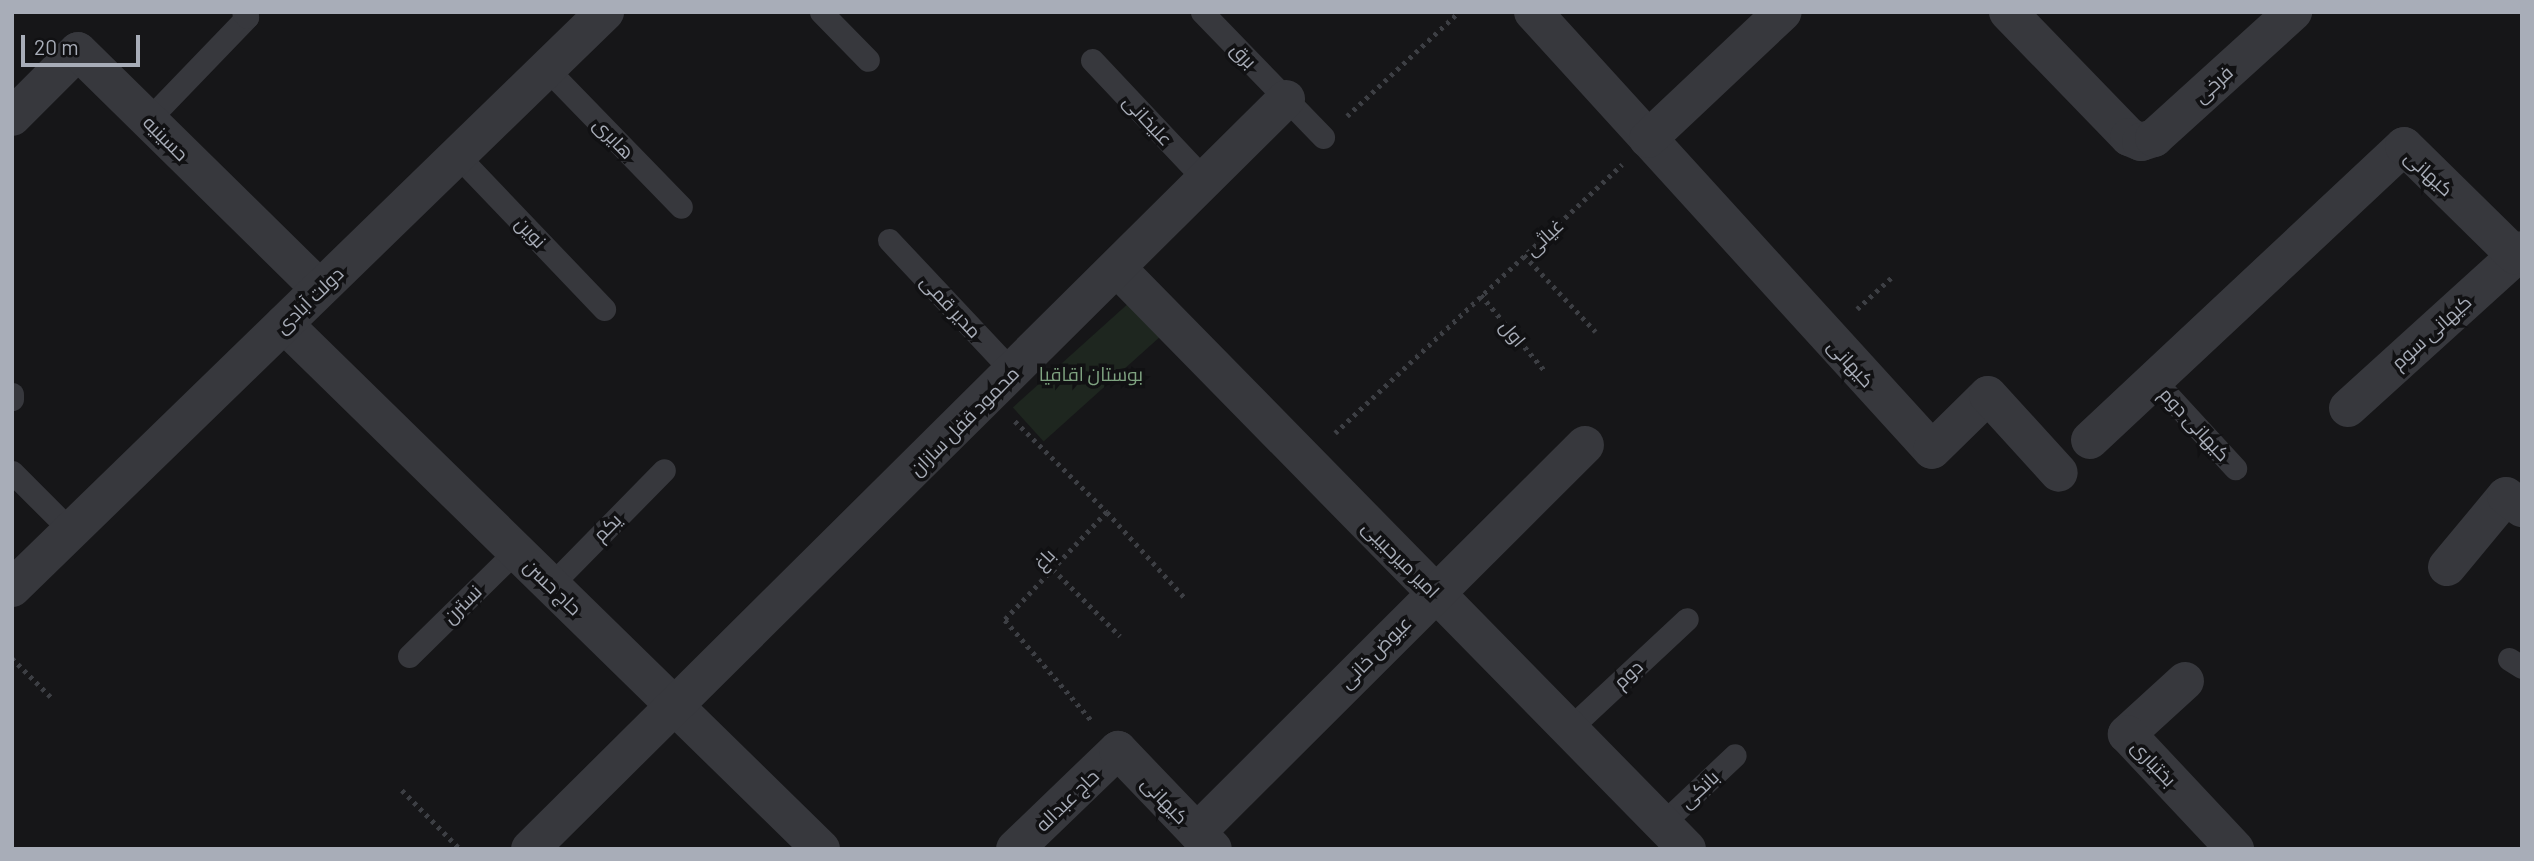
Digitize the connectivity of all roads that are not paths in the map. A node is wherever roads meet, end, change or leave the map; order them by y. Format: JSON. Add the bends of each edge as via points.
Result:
{"nodes":[{"id":1,"x":243,"y":12,"type":"edge"},
{"id":2,"x":605,"y":12,"type":"edge"},
{"id":3,"x":821,"y":12,"type":"edge"},
{"id":4,"x":1202,"y":12,"type":"edge"},
{"id":5,"x":1783,"y":12,"type":"edge"},
{"id":6,"x":2008,"y":12,"type":"edge"},
{"id":7,"x":2293,"y":12,"type":"edge"},
{"id":8,"x":1539,"y":14,"type":"edge"},
{"id":9,"x":867,"y":60,"type":"dead end"},
{"id":10,"x":1092,"y":60,"type":"dead end"},
{"id":11,"x":547,"y":69,"type":"junction"},
{"id":12,"x":1286,"y":99,"type":"junction"},
{"id":13,"x":12,"y":117,"type":"edge"},
{"id":14,"x":148,"y":120,"type":"junction"},
{"id":15,"x":1323,"y":137,"type":"road end"},
{"id":16,"x":1648,"y":139,"type":"junction"},
{"id":17,"x":457,"y":155,"type":"junction"},
{"id":18,"x":1205,"y":180,"type":"junction"},
{"id":19,"x":681,"y":207,"type":"dead end"},
{"id":20,"x":889,"y":240,"type":"dead end"},
{"id":21,"x":2518,"y":253,"type":"edge"},
{"id":22,"x":1117,"y":268,"type":"junction"},
{"id":23,"x":320,"y":289,"type":"junction"},
{"id":24,"x":604,"y":309,"type":"dead end"},
{"id":25,"x":284,"y":324,"type":"junction"},
{"id":26,"x":2154,"y":380,"type":"junction"},
{"id":27,"x":1001,"y":384,"type":"junction"},
{"id":28,"x":2348,"y":408,"type":"dead end"},
{"id":29,"x":2090,"y":440,"type":"dead end"},
{"id":30,"x":1584,"y":445,"type":"dead end"},
{"id":31,"x":2235,"y":468,"type":"dead end"},
{"id":32,"x":664,"y":470,"type":"dead end"},
{"id":33,"x":12,"y":472,"type":"edge"},
{"id":34,"x":2059,"y":473,"type":"dead end"},
{"id":35,"x":2522,"y":508,"type":"edge"},
{"id":36,"x":71,"y":531,"type":"junction"},
{"id":37,"x":516,"y":551,"type":"junction"},
{"id":38,"x":2447,"y":567,"type":"dead end"},
{"id":39,"x":551,"y":584,"type":"junction"},
{"id":40,"x":12,"y":588,"type":"edge"},
{"id":41,"x":1434,"y":592,"type":"junction"},
{"id":42,"x":1687,"y":619,"type":"dead end"},
{"id":43,"x":409,"y":656,"type":"dead end"},
{"id":44,"x":2185,"y":681,"type":"dead end"},
{"id":45,"x":677,"y":708,"type":"junction"},
{"id":46,"x":1569,"y":729,"type":"junction"},
{"id":47,"x":1118,"y":750,"type":"joint"},
{"id":48,"x":1735,"y":755,"type":"dead end"},
{"id":49,"x":1675,"y":836,"type":"edge"},
{"id":50,"x":1205,"y":840,"type":"edge"},
{"id":51,"x":530,"y":849,"type":"edge"},
{"id":52,"x":821,"y":849,"type":"edge"},
{"id":53,"x":1015,"y":849,"type":"edge"},
{"id":54,"x":2235,"y":849,"type":"edge"}],
"edges":[{"from":1,"to":14,"type":"lane","via":[[247,17]]},
{"from":2,"to":11,"type":"street","name":"دولت آبادی"},
{"from":3,"to":9,"type":"lane"},
{"from":4,"to":12,"type":"lane","name":"برق"},
{"from":5,"to":16,"type":"street"},
{"from":6,"to":7,"type":"street","name":"فرخی","via":[[2129,137],[2141,142],[2154,138]]},
{"from":8,"to":16,"type":"street"},
{"from":10,"to":18,"type":"lane","name":"علیخانی"},
{"from":11,"to":17,"type":"street","name":"دولت آبادی"},
{"from":11,"to":19,"type":"lane","name":"هایری"},
{"from":12,"to":15,"type":"lane"},
{"from":12,"to":18,"type":"street","name":"محمود قفل سازان"},
{"from":13,"to":14,"type":"street","name":"حسینیه","via":[[78,51]]},
{"from":14,"to":23,"type":"street","name":"حسینیه"},
{"from":16,"to":34,"type":"street","name":"کیهانی","via":[[1932,450],[1988,395]]},
{"from":17,"to":23,"type":"street","name":"دولت آبادی"},
{"from":17,"to":24,"type":"lane","name":"نوین"},
{"from":18,"to":22,"type":"street","name":"محمود قفل سازان"},
{"from":20,"to":27,"type":"lane","name":"مدیر قمی"},
{"from":21,"to":26,"type":"street","name":"کیهانی","via":[[2404,146]]},
{"from":21,"to":28,"type":"street","name":"کیهانی سوم"},
{"from":22,"to":27,"type":"street","name":"محمود قفل سازان"},
{"from":22,"to":41,"type":"street","name":"امیر میرحبیبی"},
{"from":23,"to":25,"type":"street","name":"دولت آبادی"},
{"from":25,"to":36,"type":"street","name":"دولت آبادی"},
{"from":25,"to":37,"type":"street","name":"حاج حسن"},
{"from":26,"to":29,"type":"street","name":"کیهانی"},
{"from":26,"to":31,"type":"lane","name":"کیهانی دوم"},
{"from":27,"to":45,"type":"street","name":"محمود قفل سازان"},
{"from":30,"to":41,"type":"street","name":"عیوض خانی"},
{"from":32,"to":39,"type":"lane","name":"یکم"},
{"from":33,"to":36,"type":"lane"},
{"from":35,"to":38,"type":"street","via":[[2506,496]]},
{"from":36,"to":40,"type":"street","name":"دولت آبادی"},
{"from":37,"to":39,"type":"street","name":"حاج حسن"},
{"from":37,"to":43,"type":"lane","name":"نسترن"},
{"from":39,"to":45,"type":"street","name":"حاج حسن"},
{"from":41,"to":46,"type":"street","name":"امیر میرحبیبی"},
{"from":41,"to":50,"type":"street","name":"عیوض خانی"},
{"from":42,"to":46,"type":"lane","name":"دوم"},
{"from":44,"to":54,"type":"street","name":"بختیاری","via":[[2127,734]]},
{"from":45,"to":51,"type":"street","name":"محمود قفل سازان"},
{"from":45,"to":52,"type":"street","name":"حاج حسن"},
{"from":46,"to":49,"type":"street","name":"امیر میرحبیبی"},
{"from":47,"to":50,"type":"street","name":"کیهانی"},
{"from":47,"to":53,"type":"street","name":"حاج عبداله"},
{"from":48,"to":49,"type":"lane","name":"بانکی"}]}
